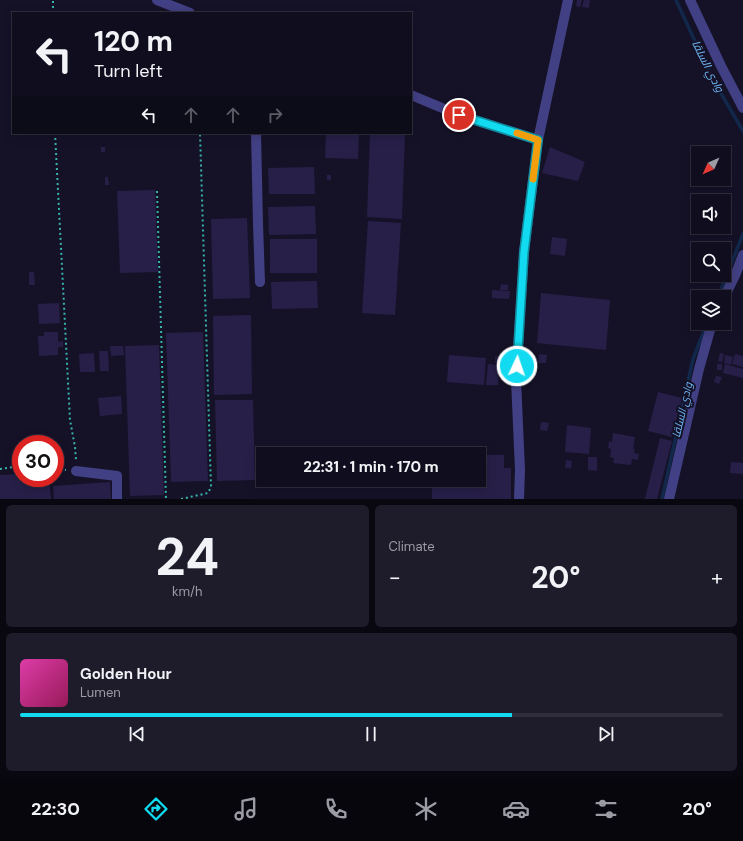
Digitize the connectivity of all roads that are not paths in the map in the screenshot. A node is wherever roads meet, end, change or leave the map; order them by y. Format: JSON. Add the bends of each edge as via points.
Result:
{"nodes":[{"id":1,"x":157,"y":0,"type":"edge"},
{"id":2,"x":568,"y":0,"type":"edge"},
{"id":3,"x":690,"y":0,"type":"edge"},
{"id":4,"x":187,"y":12,"type":"edge"},
{"id":5,"x":412,"y":95,"type":"edge"},
{"id":6,"x":743,"y":108,"type":"edge"},
{"id":7,"x":256,"y":134,"type":"edge"},
{"id":8,"x":538,"y":140,"type":"junction"},
{"id":9,"x":743,"y":255,"type":"edge"},
{"id":10,"x":260,"y":282,"type":"dead end"},
{"id":11,"x":728,"y":290,"type":"edge"},
{"id":12,"x":710,"y":330,"type":"edge"},
{"id":13,"x":76,"y":470,"type":"road end"},
{"id":14,"x":117,"y":499,"type":"edge"},
{"id":15,"x":519,"y":499,"type":"edge"},
{"id":16,"x":669,"y":499,"type":"edge"}],
"edges":[{"from":1,"to":4,"type":"street"},
{"from":2,"to":8,"type":"street"},
{"from":3,"to":6,"type":"street"},
{"from":5,"to":8,"type":"street","via":[[459,115]]},
{"from":7,"to":10,"type":"street"},
{"from":8,"to":15,"type":"street","via":[[524,252],[516,380]]},
{"from":9,"to":11,"type":"street"},
{"from":12,"to":16,"type":"street"},
{"from":13,"to":14,"type":"street","via":[[117,476]]}]}
